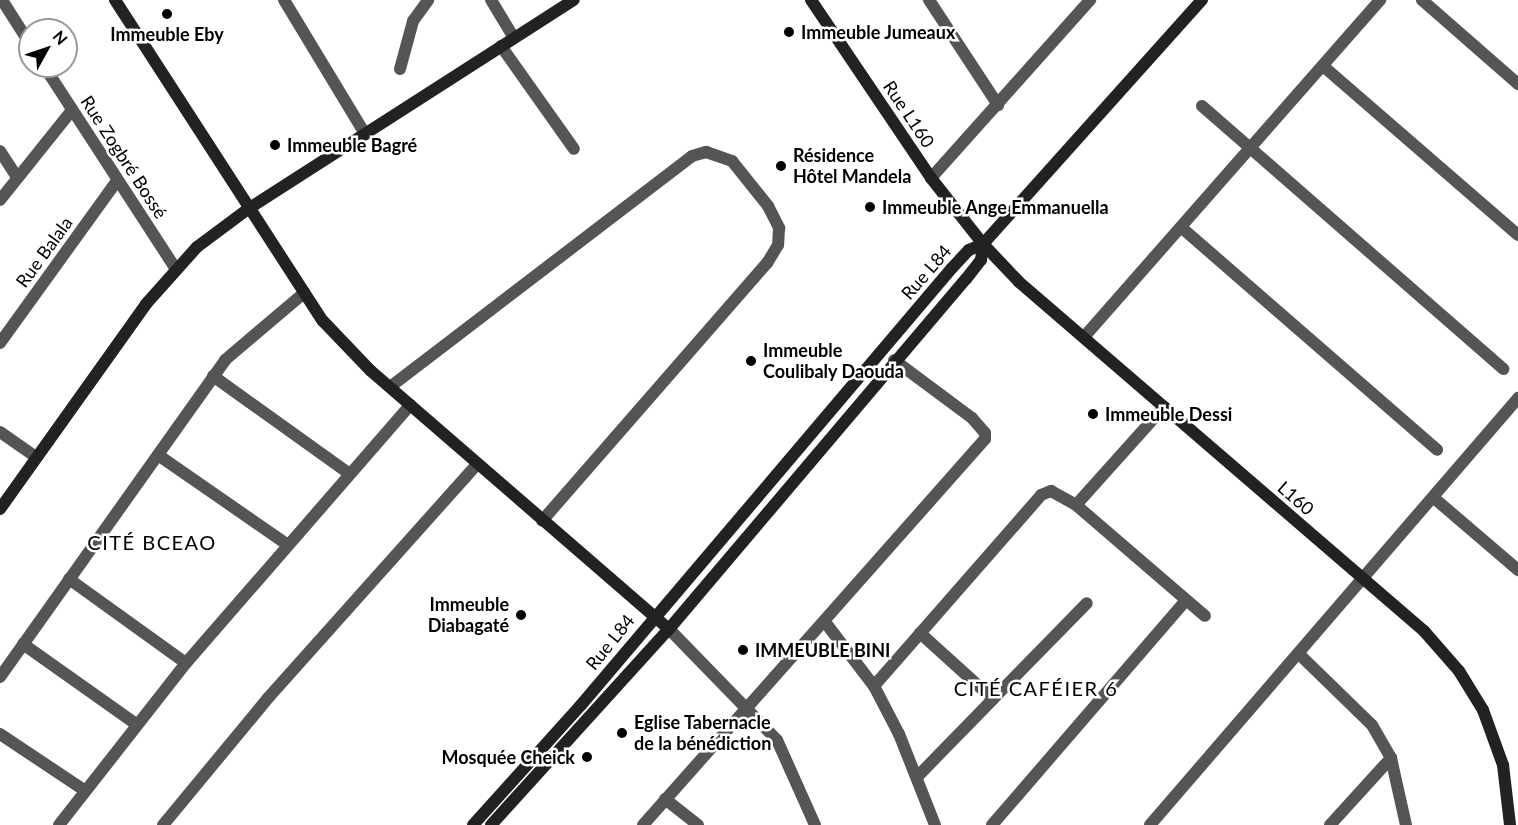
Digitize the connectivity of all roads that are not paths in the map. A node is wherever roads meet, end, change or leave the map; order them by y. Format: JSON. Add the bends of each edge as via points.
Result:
{"nodes":[{"id":1,"x":2,"y":0,"type":"edge"},
{"id":2,"x":115,"y":0,"type":"edge"},
{"id":3,"x":428,"y":0,"type":"edge"},
{"id":4,"x":491,"y":0,"type":"edge"},
{"id":5,"x":574,"y":0,"type":"edge"},
{"id":6,"x":811,"y":0,"type":"edge"},
{"id":7,"x":929,"y":0,"type":"edge"},
{"id":8,"x":1090,"y":0,"type":"edge"},
{"id":9,"x":1202,"y":0,"type":"edge"},
{"id":10,"x":1380,"y":0,"type":"edge"},
{"id":11,"x":1422,"y":0,"type":"edge"},
{"id":12,"x":286,"y":2,"type":"edge"},
{"id":13,"x":18,"y":25,"type":"edge"},
{"id":14,"x":514,"y":38,"type":"junction"},
{"id":15,"x":501,"y":46,"type":"junction"},
{"id":16,"x":1323,"y":66,"type":"junction"},
{"id":17,"x":400,"y":69,"type":"dead end"},
{"id":18,"x":52,"y":78,"type":"edge"},
{"id":19,"x":1518,"y":84,"type":"edge"},
{"id":20,"x":998,"y":105,"type":"junction"},
{"id":21,"x":1202,"y":106,"type":"dead end"},
{"id":22,"x":72,"y":110,"type":"junction"},
{"id":23,"x":365,"y":134,"type":"junction"},
{"id":24,"x":574,"y":149,"type":"dead end"},
{"id":25,"x":1251,"y":149,"type":"junction"},
{"id":26,"x":0,"y":152,"type":"edge"},
{"id":27,"x":17,"y":177,"type":"junction"},
{"id":28,"x":931,"y":178,"type":"junction"},
{"id":29,"x":117,"y":181,"type":"junction"},
{"id":30,"x":0,"y":200,"type":"edge"},
{"id":31,"x":248,"y":209,"type":"junction"},
{"id":32,"x":1182,"y":228,"type":"junction"},
{"id":33,"x":1518,"y":235,"type":"edge"},
{"id":34,"x":983,"y":244,"type":"junction"},
{"id":35,"x":174,"y":268,"type":"junction"},
{"id":36,"x":304,"y":293,"type":"junction"},
{"id":37,"x":1084,"y":337,"type":"junction"},
{"id":38,"x":0,"y":343,"type":"edge"},
{"id":39,"x":894,"y":360,"type":"junction"},
{"id":40,"x":1504,"y":369,"type":"dead end"},
{"id":41,"x":213,"y":376,"type":"junction"},
{"id":42,"x":390,"y":387,"type":"junction"},
{"id":43,"x":1518,"y":398,"type":"edge"},
{"id":44,"x":410,"y":405,"type":"junction"},
{"id":45,"x":1164,"y":407,"type":"junction"},
{"id":46,"x":0,"y":432,"type":"edge"},
{"id":47,"x":1437,"y":450,"type":"dead end"},
{"id":48,"x":158,"y":455,"type":"junction"},
{"id":49,"x":36,"y":457,"type":"junction"},
{"id":50,"x":477,"y":464,"type":"junction"},
{"id":51,"x":350,"y":474,"type":"junction"},
{"id":52,"x":1434,"y":498,"type":"junction"},
{"id":53,"x":1076,"y":505,"type":"junction"},
{"id":54,"x":0,"y":509,"type":"edge"},
{"id":55,"x":542,"y":521,"type":"junction"},
{"id":56,"x":288,"y":545,"type":"junction"},
{"id":57,"x":1518,"y":570,"type":"edge"},
{"id":58,"x":69,"y":579,"type":"junction"},
{"id":59,"x":1364,"y":581,"type":"junction"},
{"id":60,"x":1186,"y":600,"type":"junction"},
{"id":61,"x":1087,"y":603,"type":"dead end"},
{"id":62,"x":654,"y":616,"type":"junction"},
{"id":63,"x":1205,"y":616,"type":"dead end"},
{"id":64,"x":825,"y":622,"type":"junction"},
{"id":65,"x":669,"y":629,"type":"junction"},
{"id":66,"x":920,"y":633,"type":"junction"},
{"id":67,"x":23,"y":644,"type":"junction"},
{"id":68,"x":1300,"y":655,"type":"junction"},
{"id":69,"x":186,"y":663,"type":"junction"},
{"id":70,"x":0,"y":676,"type":"edge"},
{"id":71,"x":874,"y":686,"type":"junction"},
{"id":72,"x":993,"y":699,"type":"junction"},
{"id":73,"x":748,"y":706,"type":"junction"},
{"id":74,"x":136,"y":724,"type":"junction"},
{"id":75,"x":0,"y":734,"type":"edge"},
{"id":76,"x":1391,"y":758,"type":"junction"},
{"id":77,"x":917,"y":777,"type":"junction"},
{"id":78,"x":84,"y":790,"type":"junction"},
{"id":79,"x":665,"y":800,"type":"junction"},
{"id":80,"x":59,"y":825,"type":"edge"},
{"id":81,"x":163,"y":825,"type":"edge"},
{"id":82,"x":473,"y":825,"type":"edge"},
{"id":83,"x":491,"y":825,"type":"edge"},
{"id":84,"x":643,"y":825,"type":"edge"},
{"id":85,"x":698,"y":825,"type":"edge"},
{"id":86,"x":815,"y":825,"type":"edge"},
{"id":87,"x":935,"y":825,"type":"edge"},
{"id":88,"x":992,"y":825,"type":"edge"},
{"id":89,"x":1150,"y":825,"type":"edge"},
{"id":90,"x":1330,"y":825,"type":"edge"},
{"id":91,"x":1406,"y":825,"type":"edge"},
{"id":92,"x":1510,"y":825,"type":"edge"}],
"edges":[{"from":1,"to":13,"type":"street"},
{"from":2,"to":31,"type":"street"},
{"from":3,"to":17,"type":"street","via":[[413,21]]},
{"from":4,"to":14,"type":"street"},
{"from":5,"to":14,"type":"street"},
{"from":6,"to":28,"type":"street","name":"Rue L160"},
{"from":7,"to":20,"type":"street"},
{"from":8,"to":20,"type":"street"},
{"from":9,"to":34,"type":"street"},
{"from":10,"to":16,"type":"street"},
{"from":11,"to":19,"type":"street"},
{"from":12,"to":23,"type":"street"},
{"from":14,"to":15,"type":"street"},
{"from":15,"to":23,"type":"street"},
{"from":15,"to":24,"type":"street"},
{"from":16,"to":25,"type":"street"},
{"from":16,"to":33,"type":"street"},
{"from":18,"to":22,"type":"street","name":"Rue Zogbré Bossé"},
{"from":20,"to":28,"type":"street"},
{"from":21,"to":25,"type":"street"},
{"from":22,"to":27,"type":"street"},
{"from":22,"to":29,"type":"street","name":"Rue Zogbré Bossé"},
{"from":23,"to":31,"type":"street"},
{"from":25,"to":32,"type":"street"},
{"from":25,"to":40,"type":"street"},
{"from":26,"to":27,"type":"street"},
{"from":27,"to":30,"type":"street"},
{"from":28,"to":34,"type":"street","name":"Rue L160"},
{"from":29,"to":35,"type":"street","name":"Rue Zogbré Bossé"},
{"from":29,"to":38,"type":"street","name":"Rue Balala"},
{"from":31,"to":35,"type":"street"},
{"from":31,"to":36,"type":"street"},
{"from":32,"to":37,"type":"street"},
{"from":32,"to":47,"type":"street"},
{"from":34,"to":37,"type":"street","name":"L160"},
{"from":34,"to":39,"type":"street","name":"Rue L84","via":[[981,260]]},
{"from":34,"to":62,"type":"street","name":"Rue L84","via":[[969,250],[952,268]]},
{"from":35,"to":49,"type":"street"},
{"from":36,"to":41,"type":"street","via":[[225,360]]},
{"from":36,"to":42,"type":"street","via":[[351,353]]},
{"from":37,"to":45,"type":"street","name":"L160"},
{"from":39,"to":64,"type":"street","via":[[972,418],[985,433],[985,439]]},
{"from":39,"to":65,"type":"street","name":"Rue L84"},
{"from":41,"to":48,"type":"street"},
{"from":41,"to":51,"type":"street"},
{"from":42,"to":44,"type":"street"},
{"from":42,"to":55,"type":"street","via":[[692,156],[706,152],[732,161],[768,206],[779,228],[778,245],[767,263]]},
{"from":43,"to":52,"type":"street"},
{"from":44,"to":50,"type":"street"},
{"from":44,"to":51,"type":"street"},
{"from":45,"to":53,"type":"street"},
{"from":45,"to":59,"type":"street","name":"L160"},
{"from":46,"to":49,"type":"street"},
{"from":48,"to":56,"type":"street"},
{"from":48,"to":58,"type":"street"},
{"from":49,"to":54,"type":"street"},
{"from":50,"to":55,"type":"street"},
{"from":50,"to":81,"type":"street","via":[[268,698]]},
{"from":51,"to":56,"type":"street"},
{"from":52,"to":57,"type":"street"},
{"from":52,"to":59,"type":"street"},
{"from":53,"to":60,"type":"street"},
{"from":53,"to":66,"type":"street","via":[[1051,491],[1041,495]]},
{"from":55,"to":62,"type":"street"},
{"from":56,"to":69,"type":"street"},
{"from":58,"to":67,"type":"street"},
{"from":58,"to":69,"type":"street"},
{"from":59,"to":68,"type":"street"},
{"from":59,"to":92,"type":"street","name":"L160","via":[[1424,631],[1459,671],[1483,710],[1503,765]]},
{"from":60,"to":63,"type":"street"},
{"from":60,"to":88,"type":"street"},
{"from":61,"to":72,"type":"street"},
{"from":62,"to":65,"type":"street"},
{"from":62,"to":82,"type":"street","name":"Rue L84","via":[[581,705]]},
{"from":64,"to":71,"type":"street"},
{"from":64,"to":73,"type":"street"},
{"from":65,"to":73,"type":"street"},
{"from":65,"to":83,"type":"street","name":"Rue L84"},
{"from":66,"to":71,"type":"street"},
{"from":66,"to":72,"type":"street"},
{"from":67,"to":70,"type":"street"},
{"from":67,"to":74,"type":"street"},
{"from":68,"to":76,"type":"street","via":[[1355,706]]},
{"from":68,"to":89,"type":"street"},
{"from":69,"to":74,"type":"street"},
{"from":71,"to":77,"type":"street"},
{"from":72,"to":77,"type":"street"},
{"from":73,"to":79,"type":"street"},
{"from":73,"to":86,"type":"street","via":[[784,752]]},
{"from":74,"to":78,"type":"street"},
{"from":75,"to":78,"type":"street"},
{"from":76,"to":90,"type":"street"},
{"from":76,"to":91,"type":"street"},
{"from":77,"to":87,"type":"street"},
{"from":78,"to":80,"type":"street"},
{"from":79,"to":84,"type":"street"},
{"from":79,"to":85,"type":"street"}]}
